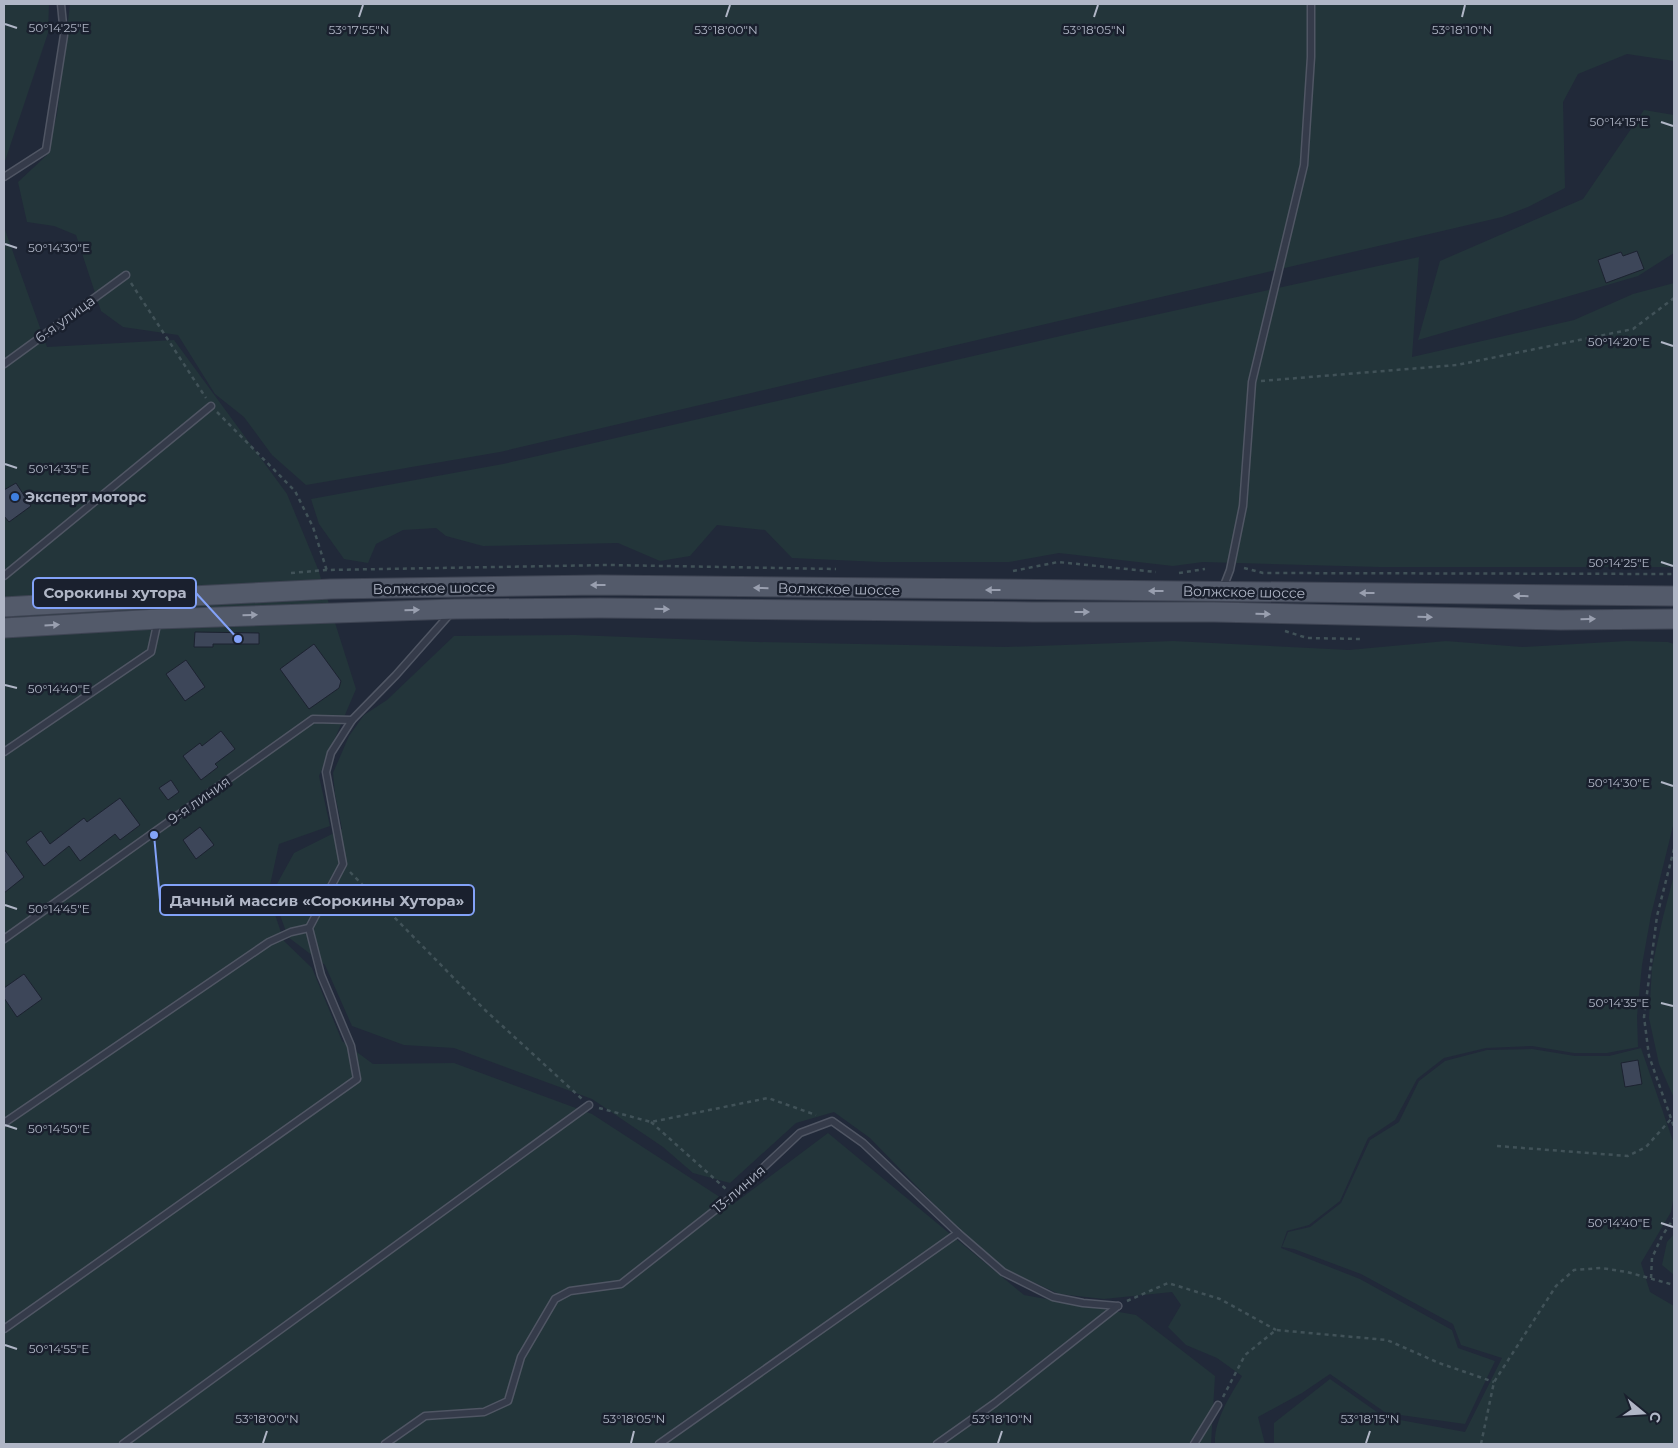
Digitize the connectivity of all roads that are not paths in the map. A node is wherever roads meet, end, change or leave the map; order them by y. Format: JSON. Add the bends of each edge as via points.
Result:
{"nodes":[{"id":1,"x":61,"y":4,"type":"edge"},
{"id":2,"x":1311,"y":4,"type":"edge"},
{"id":3,"x":4,"y":178,"type":"edge"},
{"id":4,"x":126,"y":275,"type":"road end"},
{"id":5,"x":4,"y":364,"type":"edge"},
{"id":6,"x":211,"y":406,"type":"road end"},
{"id":7,"x":4,"y":576,"type":"edge"},
{"id":8,"x":1222,"y":593,"type":"junction"},
{"id":9,"x":1674,"y":596,"type":"edge"},
{"id":10,"x":4,"y":607,"type":"edge"},
{"id":11,"x":455,"y":609,"type":"junction"},
{"id":12,"x":158,"y":619,"type":"junction"},
{"id":13,"x":1674,"y":619,"type":"edge"},
{"id":14,"x":4,"y":628,"type":"edge"},
{"id":15,"x":352,"y":720,"type":"junction"},
{"id":16,"x":4,"y":752,"type":"edge"},
{"id":17,"x":310,"y":928,"type":"junction"},
{"id":18,"x":4,"y":939,"type":"edge"},
{"id":19,"x":589,"y":1105,"type":"road end"},
{"id":20,"x":4,"y":1123,"type":"edge"},
{"id":21,"x":958,"y":1233,"type":"junction"},
{"id":22,"x":4,"y":1330,"type":"edge"},
{"id":23,"x":1218,"y":1405,"type":"road end"},
{"id":24,"x":123,"y":1444,"type":"edge"},
{"id":25,"x":386,"y":1444,"type":"edge"},
{"id":26,"x":659,"y":1444,"type":"edge"},
{"id":27,"x":937,"y":1444,"type":"edge"},
{"id":28,"x":1194,"y":1444,"type":"edge"}],
"edges":[{"from":1,"to":3,"type":"lane","via":[[64,35],[46,150]]},
{"from":2,"to":8,"type":"lane","via":[[1304,165],[1252,382],[1243,506]]},
{"from":4,"to":5,"type":"lane","name":"6-я улица"},
{"from":6,"to":7,"type":"lane"},
{"from":9,"to":8,"type":"main road","name":"Волжское шоссе","one_way":true},
{"from":8,"to":10,"type":"main road","name":"Волжское шоссе","one_way":true,"via":[[600,585],[331,589]]},
{"from":12,"to":11,"type":"main road","name":"Волжское шоссе","one_way":true},
{"from":11,"to":13,"type":"main road","name":"Волжское шоссе","one_way":true,"via":[[1214,612],[1551,620]]},
{"from":11,"to":15,"type":"lane"},
{"from":14,"to":12,"type":"main road","name":"Волжское шоссе","one_way":true},
{"from":12,"to":16,"type":"lane","via":[[151,652]]},
{"from":15,"to":17,"type":"lane","via":[[331,753],[326,772],[342,864]]},
{"from":15,"to":18,"type":"lane","name":"9-я линия","via":[[313,720]]},
{"from":17,"to":20,"type":"lane","via":[[269,942]]},
{"from":17,"to":22,"type":"lane","via":[[321,975],[351,1046],[357,1079]]},
{"from":19,"to":24,"type":"lane"},
{"from":21,"to":25,"type":"lane","name":"13-линия","via":[[863,1143],[832,1121],[800,1133],[734,1196],[621,1284],[570,1291],[555,1300],[521,1358],[508,1401],[484,1412],[425,1416]]},
{"from":21,"to":26,"type":"lane"},
{"from":21,"to":27,"type":"lane","via":[[1003,1272],[1053,1297],[1118,1306],[995,1403]]},
{"from":23,"to":28,"type":"lane"}]}
